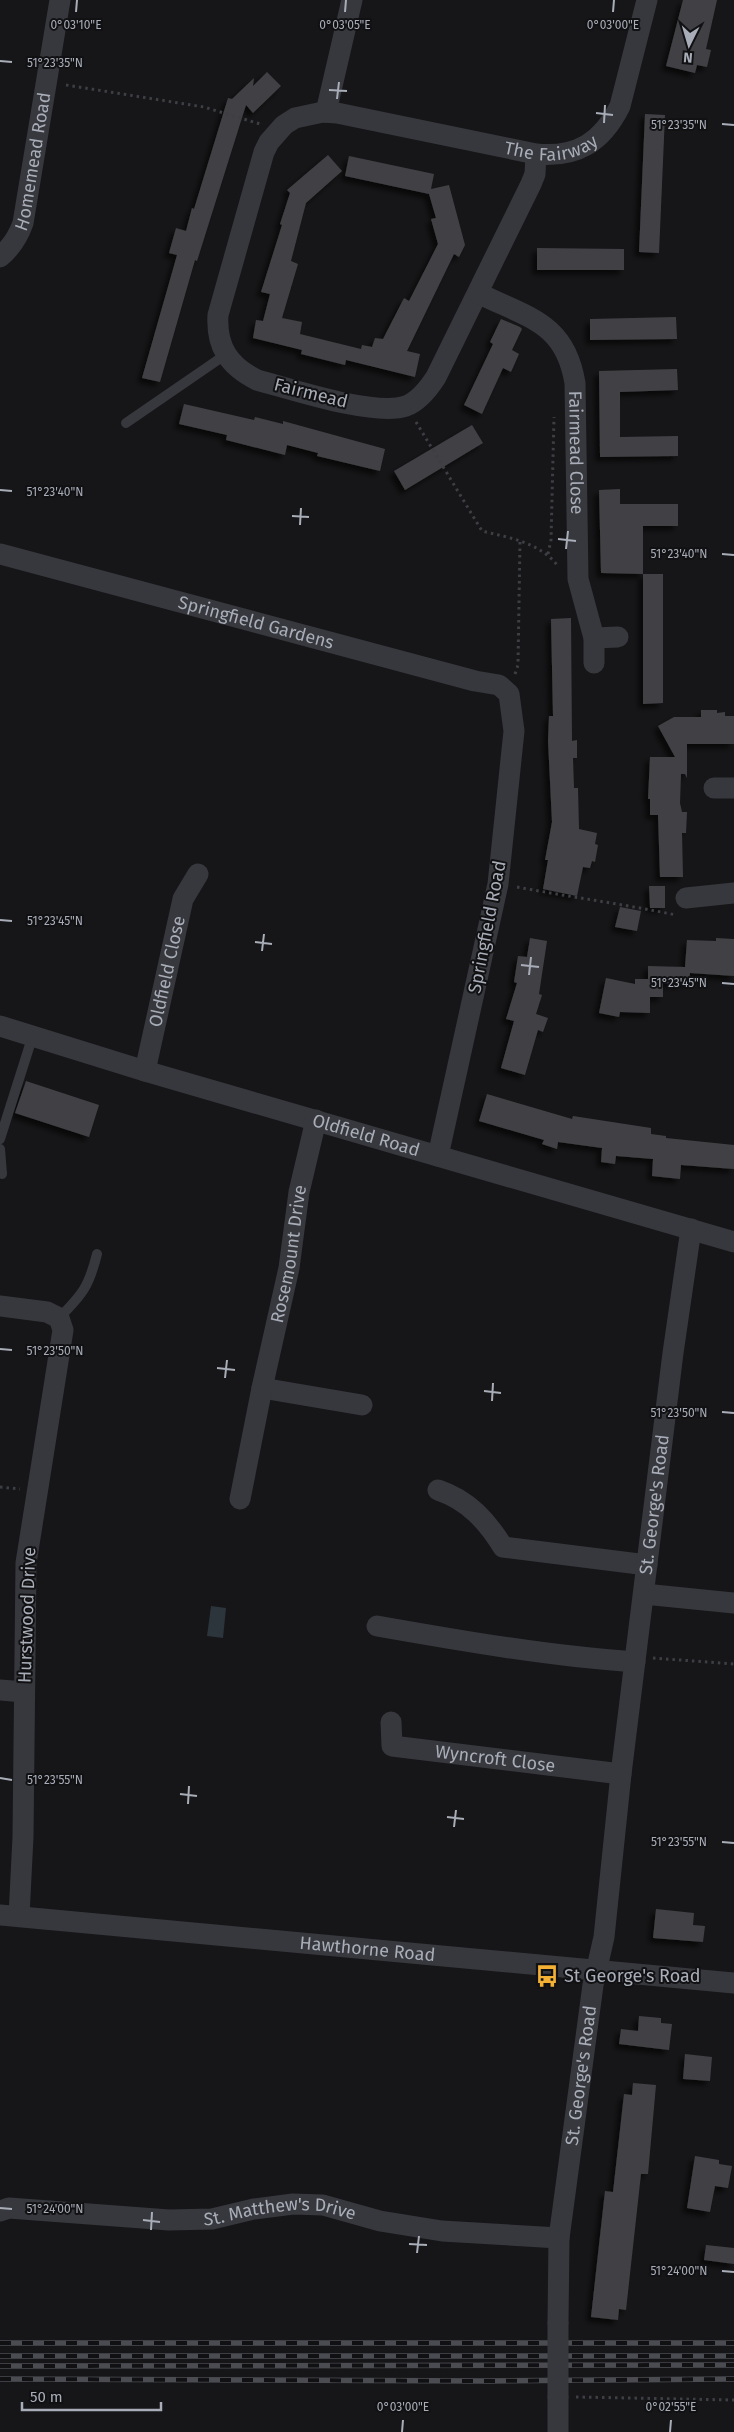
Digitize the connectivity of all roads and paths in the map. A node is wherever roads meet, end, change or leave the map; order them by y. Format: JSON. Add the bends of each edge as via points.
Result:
{"nodes":[{"id":1,"x":60,"y":0,"type":"edge"},
{"id":2,"x":352,"y":0,"type":"edge"},
{"id":3,"x":647,"y":0,"type":"edge"},
{"id":4,"x":46,"y":80,"type":"junction"},
{"id":5,"x":326,"y":112,"type":"junction"},
{"id":6,"x":275,"y":135,"type":"junction"},
{"id":7,"x":536,"y":154,"type":"junction"},
{"id":8,"x":0,"y":256,"type":"edge"},
{"id":9,"x":478,"y":293,"type":"junction"},
{"id":10,"x":225,"y":355,"type":"junction"},
{"id":11,"x":409,"y":405,"type":"junction"},
{"id":12,"x":555,"y":410,"type":"dead end"},
{"id":13,"x":126,"y":423,"type":"dead end"},
{"id":14,"x":520,"y":540,"type":"junction"},
{"id":15,"x":0,"y":554,"type":"edge"},
{"id":16,"x":618,"y":637,"type":"dead end"},
{"id":17,"x":594,"y":638,"type":"junction"},
{"id":18,"x":594,"y":663,"type":"dead end"},
{"id":19,"x":509,"y":694,"type":"junction"},
{"id":20,"x":198,"y":874,"type":"dead end"},
{"id":21,"x":498,"y":884,"type":"junction"},
{"id":22,"x":734,"y":893,"type":"edge"},
{"id":23,"x":686,"y":898,"type":"joint"},
{"id":24,"x":0,"y":1026,"type":"edge"},
{"id":25,"x":33,"y":1035,"type":"junction"},
{"id":26,"x":145,"y":1071,"type":"junction"},
{"id":27,"x":316,"y":1120,"type":"junction"},
{"id":28,"x":0,"y":1139,"type":"edge"},
{"id":29,"x":0,"y":1149,"type":"edge"},
{"id":30,"x":438,"y":1156,"type":"junction"},
{"id":31,"x":2,"y":1174,"type":"dead end"},
{"id":32,"x":691,"y":1229,"type":"junction"},
{"id":33,"x":734,"y":1242,"type":"edge"},
{"id":34,"x":97,"y":1254,"type":"dead end"},
{"id":35,"x":0,"y":1306,"type":"edge"},
{"id":36,"x":59,"y":1318,"type":"junction"},
{"id":37,"x":262,"y":1388,"type":"junction"},
{"id":38,"x":362,"y":1405,"type":"dead end"},
{"id":39,"x":438,"y":1490,"type":"dead end"},
{"id":40,"x":240,"y":1499,"type":"dead end"},
{"id":41,"x":647,"y":1565,"type":"junction"},
{"id":42,"x":644,"y":1594,"type":"junction"},
{"id":43,"x":734,"y":1603,"type":"edge"},
{"id":44,"x":377,"y":1626,"type":"dead end"},
{"id":45,"x":635,"y":1662,"type":"junction"},
{"id":46,"x":734,"y":1664,"type":"edge"},
{"id":47,"x":0,"y":1690,"type":"edge"},
{"id":48,"x":24,"y":1692,"type":"junction"},
{"id":49,"x":391,"y":1722,"type":"dead end"},
{"id":50,"x":621,"y":1774,"type":"junction"},
{"id":51,"x":10,"y":1916,"type":"edge"},
{"id":52,"x":597,"y":1971,"type":"junction"},
{"id":53,"x":734,"y":1983,"type":"edge"},
{"id":54,"x":0,"y":2211,"type":"edge"},
{"id":55,"x":560,"y":2238,"type":"junction"},
{"id":56,"x":558,"y":2400,"type":"junction"},
{"id":57,"x":734,"y":2400,"type":"edge"},
{"id":58,"x":558,"y":2432,"type":"edge"}],
"edges":[{"from":1,"to":4,"type":"street","name":"Homemead Road"},
{"from":2,"to":5,"type":"street"},
{"from":3,"to":7,"type":"street","name":"The Fairway","via":[[620,106],[613,120],[592,144],[549,156]]},
{"from":4,"to":6,"type":"path","via":[[204,107],[261,124]]},
{"from":4,"to":8,"type":"street","name":"Homemead Road","via":[[23,223],[18,238]]},
{"from":5,"to":6,"type":"street","name":"Fairmead","via":[[295,118]]},
{"from":5,"to":7,"type":"street","name":"The Fairway"},
{"from":6,"to":10,"type":"street","name":"Fairmead","via":[[264,152],[218,315],[217,329]]},
{"from":7,"to":9,"type":"street","via":[[531,184]]},
{"from":9,"to":11,"type":"street","via":[[436,377],[428,389]]},
{"from":9,"to":17,"type":"street","name":"Fairmead Close","via":[[553,331],[571,362],[575,383],[578,579]]},
{"from":10,"to":11,"type":"street","name":"Fairmead","via":[[257,380],[368,407],[397,409]]},
{"from":10,"to":13,"type":"lane"},
{"from":11,"to":14,"type":"path","via":[[482,531]]},
{"from":12,"to":14,"type":"path","via":[[548,554]]},
{"from":14,"to":19,"type":"path","via":[[518,665]]},
{"from":15,"to":19,"type":"street","name":"Springfield Gardens","via":[[499,685]]},
{"from":16,"to":17,"type":"street"},
{"from":17,"to":18,"type":"street","name":"Fairmead Close"},
{"from":19,"to":21,"type":"street","name":"Springfield Road","via":[[514,731]]},
{"from":20,"to":26,"type":"street","name":"Oldfield Close","via":[[183,899]]},
{"from":21,"to":23,"type":"path","via":[[687,917]]},
{"from":21,"to":30,"type":"street","name":"Springfield Road"},
{"from":22,"to":23,"type":"street"},
{"from":24,"to":25,"type":"street","name":"Oldfield Road"},
{"from":25,"to":26,"type":"street","name":"Oldfield Road"},
{"from":25,"to":28,"type":"lane"},
{"from":26,"to":27,"type":"street","name":"Oldfield Road"},
{"from":27,"to":30,"type":"street","name":"Oldfield Road"},
{"from":27,"to":37,"type":"street","name":"Rosemount Drive","via":[[299,1192],[289,1268]]},
{"from":29,"to":31,"type":"lane"},
{"from":30,"to":32,"type":"street","name":"Oldfield Road"},
{"from":32,"to":33,"type":"street","name":"Oldfield Road"},
{"from":32,"to":41,"type":"street","name":"St. George's Road"},
{"from":34,"to":36,"type":"lane","via":[[90,1281],[80,1297]]},
{"from":35,"to":36,"type":"street","via":[[47,1312]]},
{"from":36,"to":48,"type":"street","name":"Hurstwood Drive","via":[[63,1330],[26,1563]]},
{"from":37,"to":38,"type":"street"},
{"from":37,"to":40,"type":"street","name":"Rosemount Drive"},
{"from":39,"to":41,"type":"street","via":[[453,1495],[488,1523],[503,1547]]},
{"from":41,"to":42,"type":"street","name":"St. George's Road"},
{"from":42,"to":43,"type":"street"},
{"from":42,"to":45,"type":"street","name":"St. George's Road"},
{"from":44,"to":45,"type":"street","via":[[599,1660]]},
{"from":45,"to":46,"type":"path","via":[[650,1658]]},
{"from":45,"to":50,"type":"street","name":"St. George's Road"},
{"from":47,"to":48,"type":"street"},
{"from":48,"to":51,"type":"street","name":"Hurstwood Drive","via":[[24,1837]]},
{"from":49,"to":50,"type":"street","name":"Wyncroft Close","via":[[392,1746]]},
{"from":50,"to":52,"type":"street","name":"St. George's Road","via":[[604,1937]]},
{"from":51,"to":52,"type":"street","name":"Hawthorne Road"},
{"from":52,"to":53,"type":"street","name":"Hawthorne Road"},
{"from":52,"to":55,"type":"street","name":"St. George's Road"},
{"from":54,"to":55,"type":"street","name":"St. Matthew's Drive","via":[[9,2208],[186,2220],[212,2219],[293,2204],[323,2205],[380,2221],[442,2231]]},
{"from":55,"to":56,"type":"street","name":"St. George's Road","bridge":true},
{"from":56,"to":57,"type":"path","via":[[573,2403],[573,2397]]},
{"from":56,"to":58,"type":"street","name":"St. George's Road"}]}
